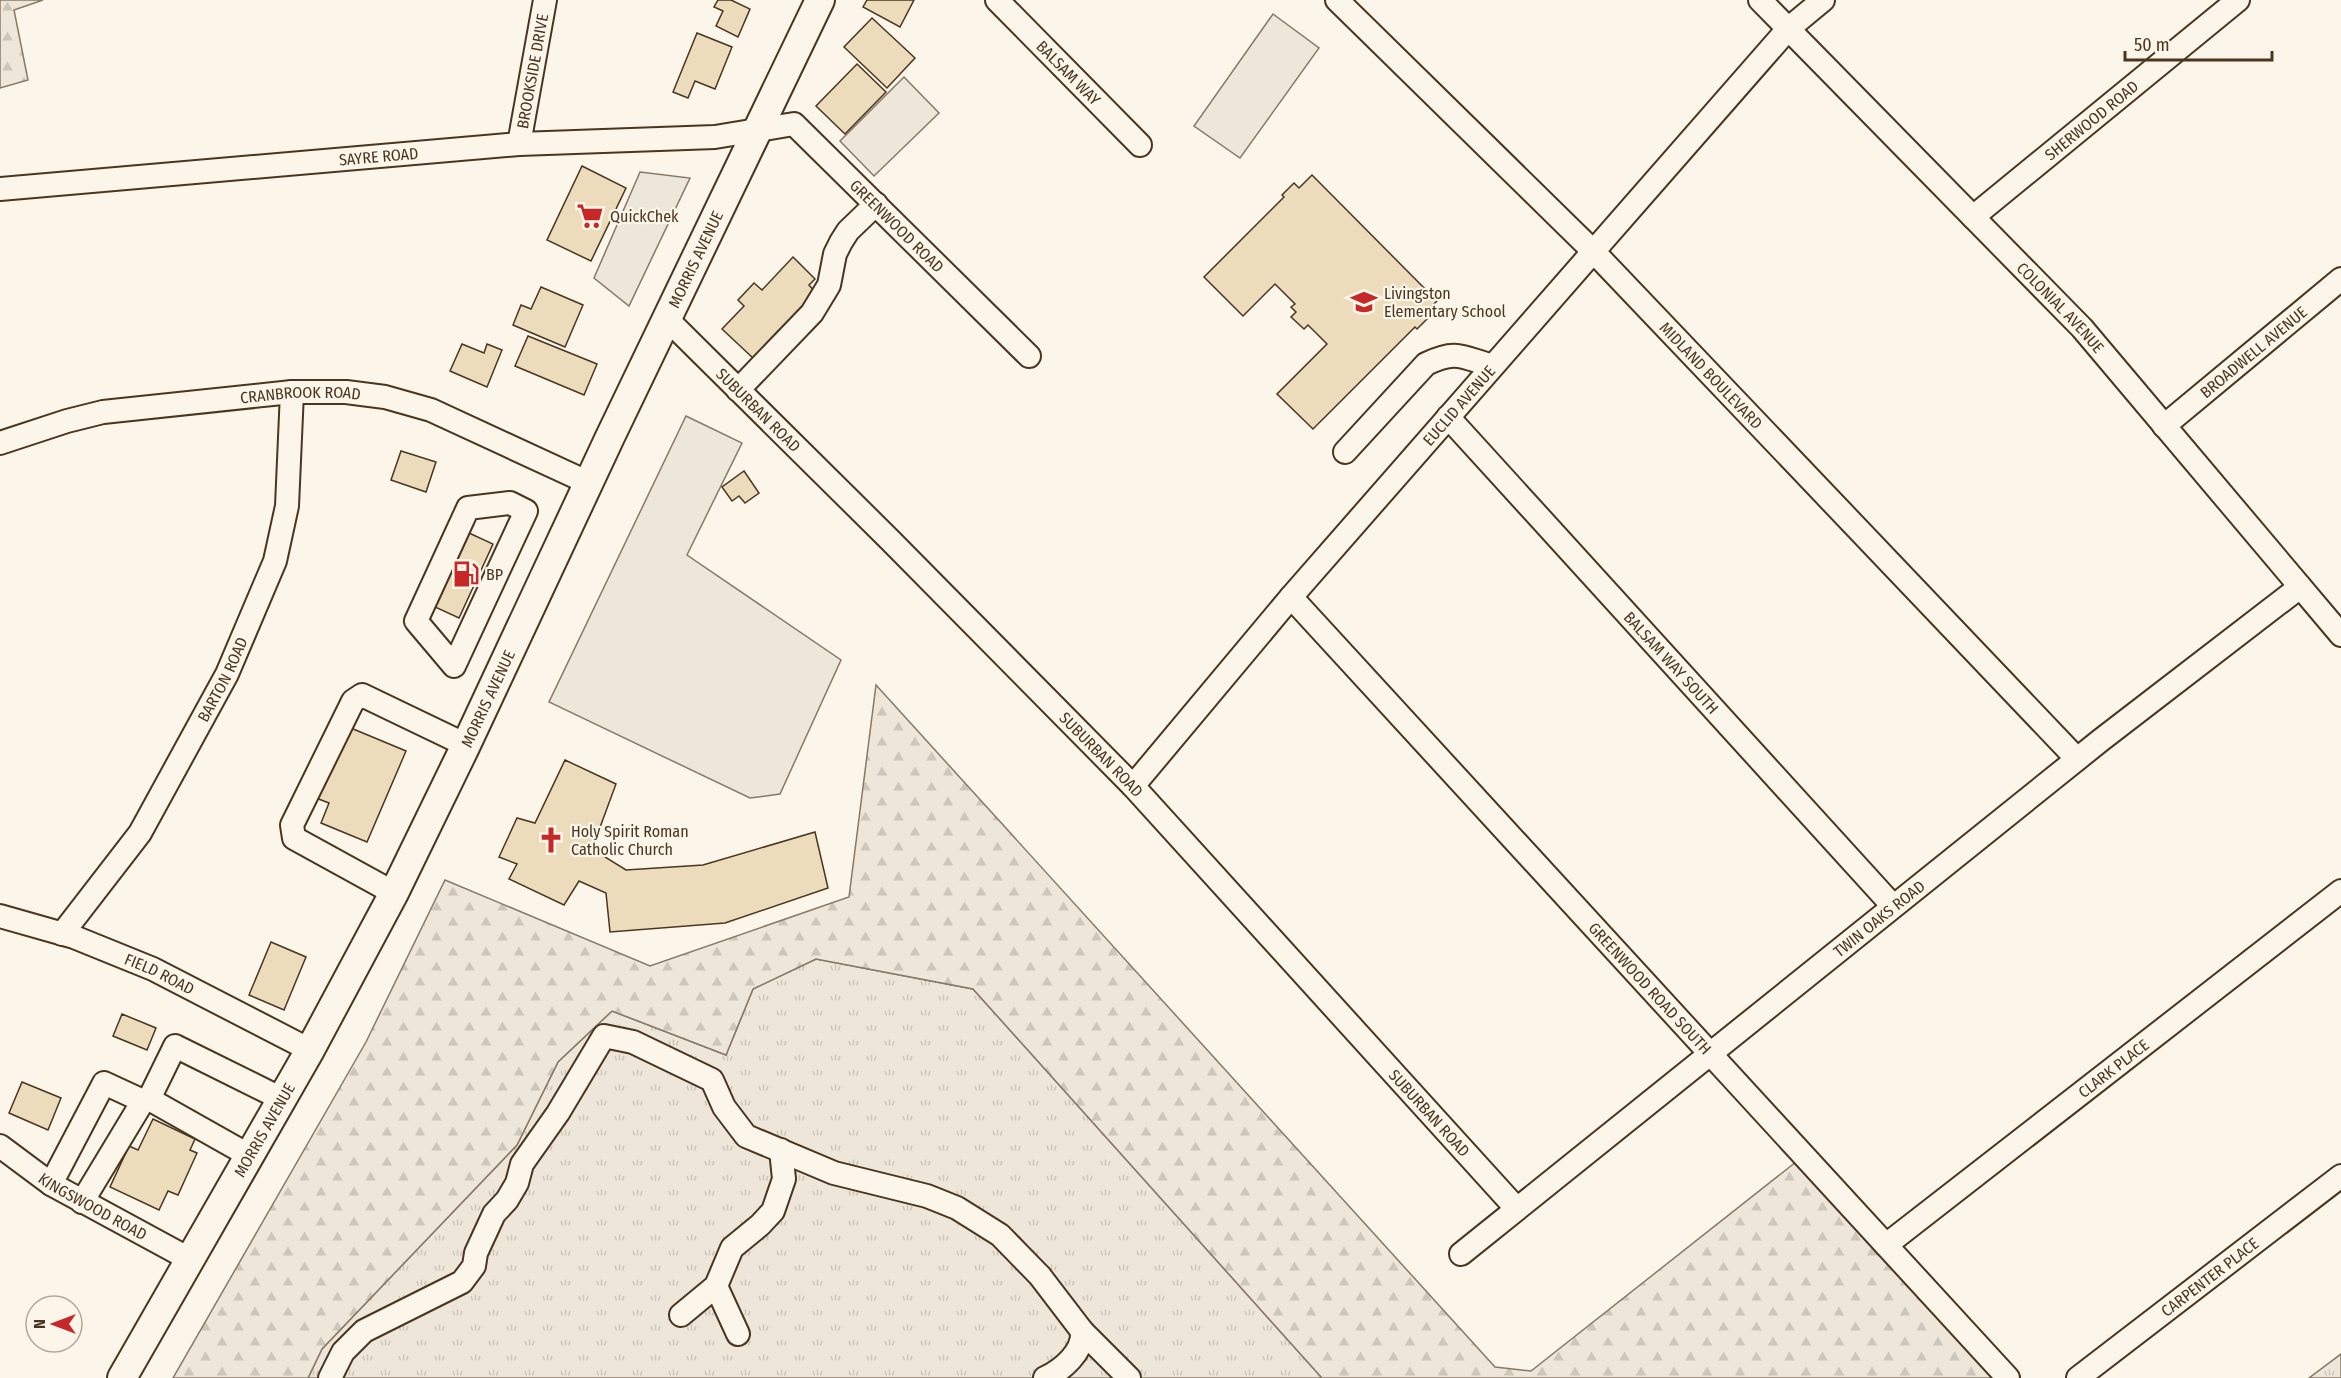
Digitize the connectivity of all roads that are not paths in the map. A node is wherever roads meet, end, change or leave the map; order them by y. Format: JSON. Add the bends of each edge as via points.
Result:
{"nodes":[{"id":1,"x":544,"y":0,"type":"edge"},
{"id":2,"x":820,"y":0,"type":"edge"},
{"id":3,"x":997,"y":0,"type":"edge"},
{"id":4,"x":1337,"y":0,"type":"edge"},
{"id":5,"x":1760,"y":0,"type":"edge"},
{"id":6,"x":1823,"y":0,"type":"edge"},
{"id":7,"x":2238,"y":0,"type":"edge"},
{"id":8,"x":1788,"y":28,"type":"junction"},
{"id":9,"x":756,"y":131,"type":"junction"},
{"id":10,"x":519,"y":144,"type":"junction"},
{"id":11,"x":1140,"y":145,"type":"dead end"},
{"id":12,"x":0,"y":189,"type":"edge"},
{"id":13,"x":876,"y":204,"type":"junction"},
{"id":14,"x":1973,"y":217,"type":"junction"},
{"id":15,"x":1593,"y":251,"type":"junction"},
{"id":16,"x":2341,"y":279,"type":"edge"},
{"id":17,"x":667,"y":320,"type":"junction"},
{"id":18,"x":1029,"y":356,"type":"dead end"},
{"id":19,"x":1492,"y":366,"type":"junction"},
{"id":20,"x":738,"y":390,"type":"junction"},
{"id":21,"x":292,"y":392,"type":"junction"},
{"id":22,"x":1448,"y":417,"type":"junction"},
{"id":23,"x":2164,"y":426,"type":"junction"},
{"id":24,"x":0,"y":443,"type":"edge"},
{"id":25,"x":1345,"y":452,"type":"dead end"},
{"id":26,"x":589,"y":483,"type":"junction"},
{"id":27,"x":526,"y":511,"type":"joint"},
{"id":28,"x":2300,"y":587,"type":"junction"},
{"id":29,"x":1291,"y":597,"type":"junction"},
{"id":30,"x":2341,"y":635,"type":"edge"},
{"id":31,"x":466,"y":745,"type":"junction"},
{"id":32,"x":2077,"y":759,"type":"junction"},
{"id":33,"x":1133,"y":786,"type":"junction"},
{"id":34,"x":2341,"y":891,"type":"edge"},
{"id":35,"x":394,"y":893,"type":"junction"},
{"id":36,"x":1893,"y":906,"type":"junction"},
{"id":37,"x":0,"y":916,"type":"edge"},
{"id":38,"x":62,"y":934,"type":"junction"},
{"id":39,"x":310,"y":1050,"type":"junction"},
{"id":40,"x":1710,"y":1053,"type":"junction"},
{"id":41,"x":282,"y":1099,"type":"junction"},
{"id":42,"x":146,"y":1100,"type":"junction"},
{"id":43,"x":0,"y":1146,"type":"edge"},
{"id":44,"x":782,"y":1150,"type":"junction"},
{"id":45,"x":250,"y":1156,"type":"junction"},
{"id":46,"x":2341,"y":1176,"type":"edge"},
{"id":47,"x":51,"y":1184,"type":"junction"},
{"id":48,"x":82,"y":1202,"type":"junction"},
{"id":49,"x":1516,"y":1208,"type":"junction"},
{"id":50,"x":1886,"y":1245,"type":"junction"},
{"id":51,"x":1461,"y":1254,"type":"dead end"},
{"id":52,"x":191,"y":1260,"type":"junction"},
{"id":53,"x":716,"y":1286,"type":"junction"},
{"id":54,"x":681,"y":1315,"type":"dead end"},
{"id":55,"x":1082,"y":1331,"type":"junction"},
{"id":56,"x":738,"y":1334,"type":"dead end"},
{"id":57,"x":122,"y":1378,"type":"edge"},
{"id":58,"x":330,"y":1378,"type":"edge"},
{"id":59,"x":1045,"y":1378,"type":"edge"},
{"id":60,"x":1129,"y":1378,"type":"edge"},
{"id":61,"x":2008,"y":1378,"type":"edge"},
{"id":62,"x":2078,"y":1378,"type":"edge"}],
"edges":[{"from":1,"to":10,"type":"street","name":"BROOKSIDE DRIVE"},
{"from":2,"to":9,"type":"main road","name":"MORRIS AVENUE"},
{"from":3,"to":11,"type":"street","name":"BALSAM WAY"},
{"from":4,"to":15,"type":"street","name":"MIDLAND BOULEVARD"},
{"from":5,"to":8,"type":"street","name":"COLONIAL AVENUE"},
{"from":6,"to":8,"type":"street","name":"EUCLID AVENUE"},
{"from":7,"to":14,"type":"street","name":"SHERWOOD ROAD"},
{"from":8,"to":14,"type":"street","name":"COLONIAL AVENUE"},
{"from":8,"to":15,"type":"street","name":"EUCLID AVENUE"},
{"from":9,"to":10,"type":"street","name":"SAYRE ROAD","via":[[715,137]]},
{"from":9,"to":13,"type":"street","name":"GREENWOOD ROAD","via":[[794,124]]},
{"from":9,"to":17,"type":"main road","name":"MORRIS AVENUE"},
{"from":10,"to":12,"type":"street","name":"SAYRE ROAD"},
{"from":13,"to":18,"type":"street","name":"GREENWOOD ROAD"},
{"from":13,"to":20,"type":"street","via":[[841,242],[829,285],[812,313]]},
{"from":14,"to":23,"type":"street","name":"COLONIAL AVENUE","via":[[2082,328]]},
{"from":15,"to":19,"type":"street","name":"EUCLID AVENUE"},
{"from":15,"to":32,"type":"street","name":"MIDLAND BOULEVARD"},
{"from":16,"to":23,"type":"street","name":"BROADWELL AVENUE"},
{"from":17,"to":20,"type":"street","name":"SUBURBAN ROAD"},
{"from":17,"to":26,"type":"main road","name":"MORRIS AVENUE"},
{"from":19,"to":22,"type":"street","name":"EUCLID AVENUE"},
{"from":19,"to":25,"type":"street","via":[[1456,355],[1443,355],[1426,364]]},
{"from":20,"to":33,"type":"street","name":"SUBURBAN ROAD"},
{"from":21,"to":24,"type":"street","name":"CRANBROOK ROAD","via":[[103,412]]},
{"from":21,"to":26,"type":"street","name":"CRANBROOK ROAD","via":[[385,397],[431,410]]},
{"from":21,"to":38,"type":"street","name":"BARTON ROAD","via":[[287,506],[271,572],[227,674],[140,832]]},
{"from":22,"to":29,"type":"street","name":"EUCLID AVENUE"},
{"from":22,"to":36,"type":"street","name":"BALSAM WAY SOUTH"},
{"from":23,"to":28,"type":"street","name":"COLONIAL AVENUE"},
{"from":26,"to":31,"type":"main road","name":"MORRIS AVENUE"},
{"from":27,"to":27,"type":"street","via":[[479,612],[454,666],[416,621],[468,508],[510,503]]},
{"from":28,"to":30,"type":"street","name":"COLONIAL AVENUE"},
{"from":28,"to":32,"type":"street","name":"TWIN OAKS ROAD"},
{"from":29,"to":33,"type":"street","name":"EUCLID AVENUE"},
{"from":29,"to":40,"type":"street","name":"GREENWOOD ROAD SOUTH"},
{"from":31,"to":35,"type":"main road","name":"MORRIS AVENUE"},
{"from":31,"to":35,"type":"street","via":[[362,695],[353,701],[292,825],[294,838]]},
{"from":32,"to":36,"type":"street","name":"TWIN OAKS ROAD"},
{"from":33,"to":49,"type":"street","name":"SUBURBAN ROAD"},
{"from":34,"to":50,"type":"street","name":"CLARK PLACE"},
{"from":35,"to":39,"type":"main road","name":"MORRIS AVENUE"},
{"from":36,"to":40,"type":"street","name":"TWIN OAKS ROAD"},
{"from":37,"to":38,"type":"street","name":"FIELD ROAD"},
{"from":38,"to":39,"type":"street","name":"FIELD ROAD","via":[[153,969]]},
{"from":39,"to":41,"type":"main road","name":"MORRIS AVENUE"},
{"from":40,"to":49,"type":"street","name":"TWIN OAKS ROAD"},
{"from":40,"to":50,"type":"street","name":"GREENWOOD ROAD SOUTH"},
{"from":41,"to":42,"type":"street","via":[[175,1046]]},
{"from":41,"to":45,"type":"main road","name":"MORRIS AVENUE"},
{"from":42,"to":45,"type":"street"},
{"from":42,"to":47,"type":"street","via":[[104,1083]]},
{"from":42,"to":48,"type":"street"},
{"from":43,"to":47,"type":"street","name":"KINGSWOOD ROAD"},
{"from":44,"to":53,"type":"street","via":[[784,1179],[773,1211],[732,1248]]},
{"from":44,"to":55,"type":"street","via":[[834,1173],[927,1196],[957,1208],[1000,1234],[1041,1276]]},
{"from":44,"to":58,"type":"street","via":[[746,1136],[724,1107],[712,1080],[633,1042],[604,1036],[522,1164],[517,1183],[494,1214],[474,1266],[462,1282],[363,1331],[343,1352]]},
{"from":45,"to":52,"type":"main road","name":"MORRIS AVENUE"},
{"from":46,"to":62,"type":"street","name":"CARPENTER PLACE"},
{"from":47,"to":48,"type":"street","name":"KINGSWOOD ROAD"},
{"from":48,"to":52,"type":"street","name":"KINGSWOOD ROAD"},
{"from":49,"to":51,"type":"street","name":"TWIN OAKS ROAD"},
{"from":50,"to":61,"type":"street","name":"GREENWOOD ROAD SOUTH"},
{"from":52,"to":57,"type":"main road","name":"MORRIS AVENUE"},
{"from":53,"to":54,"type":"street"},
{"from":53,"to":56,"type":"street"},
{"from":55,"to":59,"type":"street","via":[[1081,1345],[1068,1362]]},
{"from":55,"to":60,"type":"street"}]}
